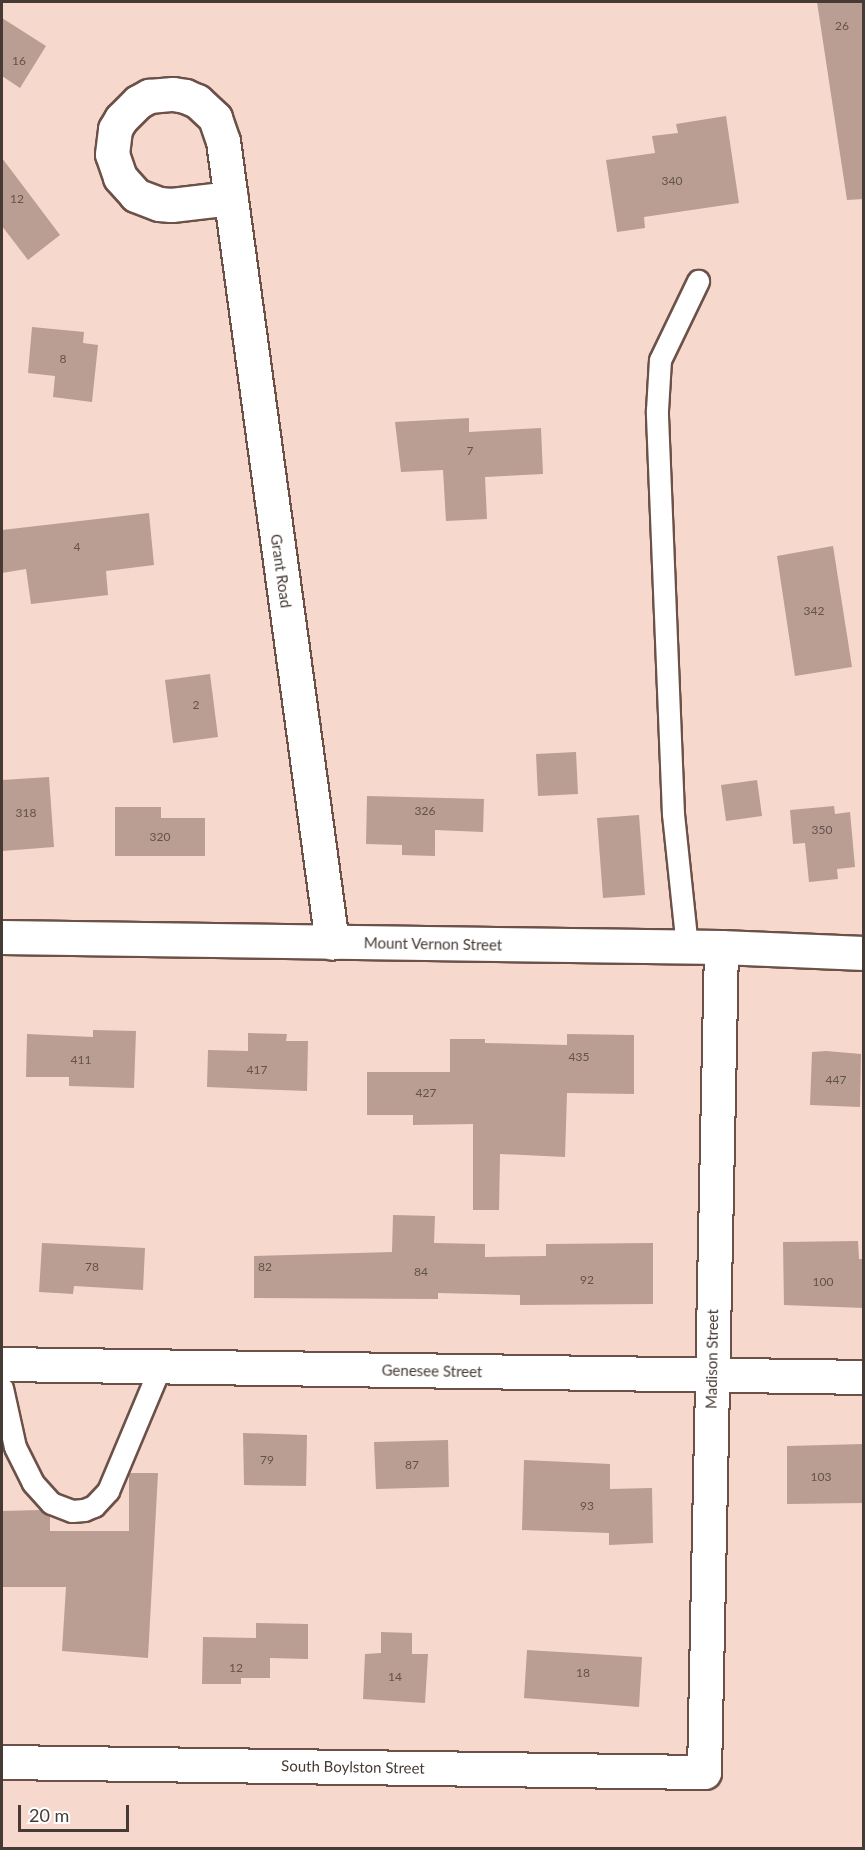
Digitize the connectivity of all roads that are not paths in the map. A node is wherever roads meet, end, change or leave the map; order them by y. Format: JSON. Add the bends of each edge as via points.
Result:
{"nodes":[{"id":1,"x":231,"y":198,"type":"dead end"},
{"id":2,"x":698,"y":281,"type":"dead end"},
{"id":3,"x":2,"y":937,"type":"edge"},
{"id":4,"x":332,"y":943,"type":"junction"},
{"id":5,"x":687,"y":947,"type":"junction"},
{"id":6,"x":721,"y":947,"type":"junction"},
{"id":7,"x":864,"y":953,"type":"edge"},
{"id":8,"x":2,"y":1364,"type":"edge"},
{"id":9,"x":160,"y":1367,"type":"junction"},
{"id":10,"x":712,"y":1375,"type":"junction"},
{"id":11,"x":864,"y":1377,"type":"edge"},
{"id":12,"x":2,"y":1388,"type":"edge"},
{"id":13,"x":2,"y":1762,"type":"edge"},
{"id":14,"x":704,"y":1772,"type":"joint"}],
"edges":[{"from":1,"to":4,"type":"street","name":"Grant Road"},
{"from":2,"to":5,"type":"lane","via":[[660,360],[657,410],[673,814]]},
{"from":3,"to":4,"type":"street","name":"Mount Vernon Street"},
{"from":4,"to":5,"type":"street","name":"Mount Vernon Street"},
{"from":5,"to":6,"type":"street","name":"Mount Vernon Street"},
{"from":6,"to":7,"type":"street","name":"Mount Vernon Street"},
{"from":6,"to":10,"type":"street","name":"Madison Street"},
{"from":8,"to":9,"type":"street","name":"Genesee Street"},
{"from":9,"to":10,"type":"street","name":"Genesee Street"},
{"from":9,"to":12,"type":"lane","via":[[108,1491],[94,1506],[84,1510],[72,1511],[51,1503],[33,1483],[15,1447]]},
{"from":10,"to":11,"type":"street","name":"Genesee Street"},
{"from":10,"to":14,"type":"street","name":"Madison Street"},
{"from":13,"to":14,"type":"street","name":"South Boylston Street"}]}
